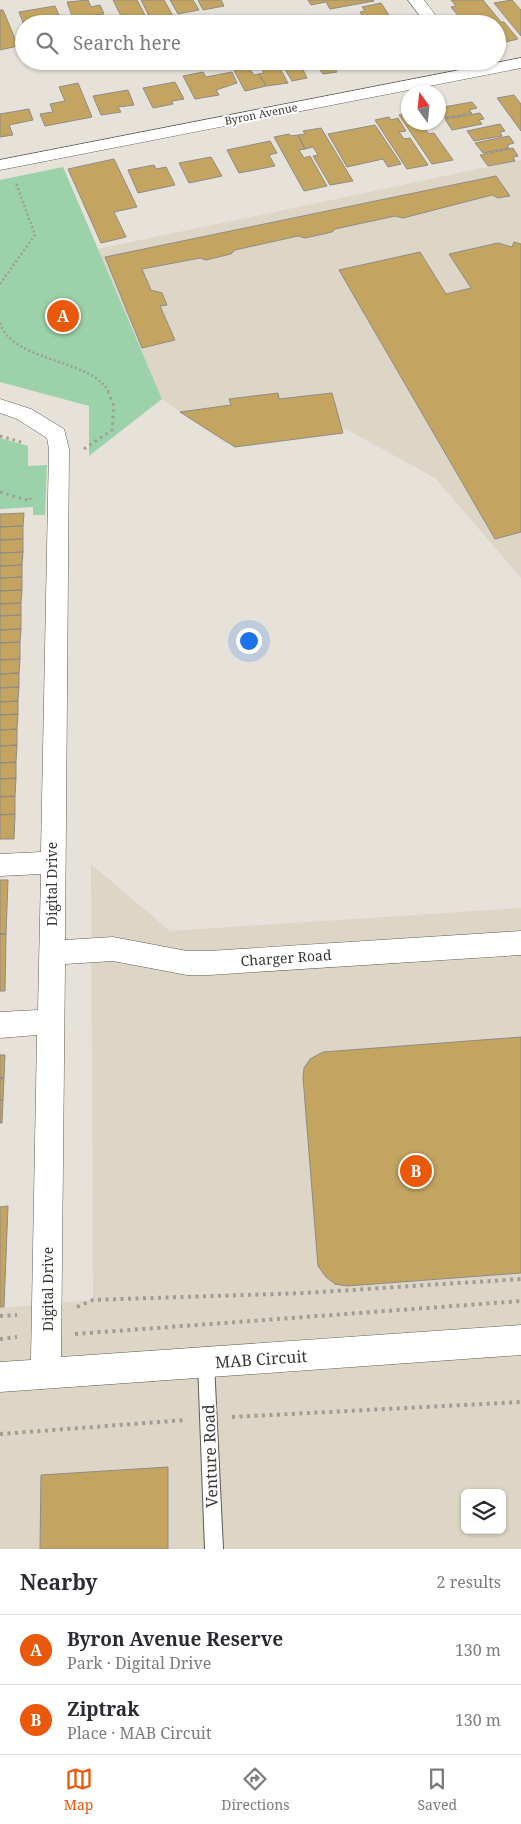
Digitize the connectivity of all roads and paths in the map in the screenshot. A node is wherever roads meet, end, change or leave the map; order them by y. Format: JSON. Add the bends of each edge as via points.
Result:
{"nodes":[{"id":1,"x":416,"y":0,"type":"edge"},
{"id":2,"x":427,"y":15,"type":"edge"},
{"id":3,"x":521,"y":63,"type":"edge"},
{"id":4,"x":506,"y":64,"type":"edge"},
{"id":5,"x":453,"y":70,"type":"edge"},
{"id":6,"x":0,"y":165,"type":"edge"},
{"id":7,"x":15,"y":181,"type":"dead end"},
{"id":8,"x":0,"y":284,"type":"edge"},
{"id":9,"x":0,"y":324,"type":"edge"},
{"id":10,"x":0,"y":406,"type":"edge"},
{"id":11,"x":0,"y":436,"type":"edge"},
{"id":12,"x":24,"y":443,"type":"dead end"},
{"id":13,"x":77,"y":454,"type":"dead end"},
{"id":14,"x":0,"y":492,"type":"edge"},
{"id":15,"x":31,"y":492,"type":"dead end"},
{"id":16,"x":52,"y":863,"type":"junction"},
{"id":17,"x":0,"y":865,"type":"edge"},
{"id":18,"x":521,"y":943,"type":"edge"},
{"id":19,"x":52,"y":954,"type":"junction"},
{"id":20,"x":50,"y":1022,"type":"junction"},
{"id":21,"x":0,"y":1025,"type":"edge"},
{"id":22,"x":521,"y":1279,"type":"edge"},
{"id":23,"x":521,"y":1301,"type":"edge"},
{"id":24,"x":0,"y":1316,"type":"edge"},
{"id":25,"x":48,"y":1324,"type":"junction"},
{"id":26,"x":0,"y":1338,"type":"edge"},
{"id":27,"x":521,"y":1340,"type":"edge"},
{"id":28,"x":206,"y":1362,"type":"junction"},
{"id":29,"x":46,"y":1372,"type":"junction"},
{"id":30,"x":0,"y":1377,"type":"edge"},
{"id":31,"x":521,"y":1402,"type":"edge"},
{"id":32,"x":208,"y":1418,"type":"junction"},
{"id":33,"x":0,"y":1434,"type":"edge"},
{"id":34,"x":214,"y":1549,"type":"edge"}],
"edges":[{"from":1,"to":2,"type":"street"},
{"from":3,"to":4,"type":"street","name":"Byron Avenue"},
{"from":5,"to":6,"type":"street","name":"Byron Avenue"},
{"from":7,"to":8,"type":"path","via":[[35,235]]},
{"from":9,"to":13,"type":"path","via":[[26,350],[88,373],[107,389],[114,406],[112,430]]},
{"from":10,"to":16,"type":"street","name":"Digital Drive","via":[[24,414],[56,434],[59,449]]},
{"from":11,"to":12,"type":"path"},
{"from":14,"to":15,"type":"path","via":[[30,501]]},
{"from":16,"to":17,"type":"street"},
{"from":16,"to":19,"type":"street","name":"Digital Drive"},
{"from":18,"to":19,"type":"street","name":"Charger Road","via":[[209,963],[187,963],[113,949]]},
{"from":19,"to":20,"type":"street","name":"Digital Drive"},
{"from":20,"to":21,"type":"street"},
{"from":20,"to":25,"type":"street","name":"Digital Drive"},
{"from":22,"to":25,"type":"path","via":[[305,1293],[94,1300]]},
{"from":23,"to":25,"type":"path"},
{"from":24,"to":25,"type":"path"},
{"from":25,"to":26,"type":"path"},
{"from":25,"to":29,"type":"street","name":"Digital Drive"},
{"from":27,"to":28,"type":"street","name":"MAB Circuit"},
{"from":28,"to":29,"type":"street","name":"MAB Circuit"},
{"from":28,"to":32,"type":"lane","name":"Venture Road"},
{"from":29,"to":30,"type":"street","name":"MAB Circuit"},
{"from":31,"to":32,"type":"path"},
{"from":32,"to":33,"type":"path"},
{"from":32,"to":34,"type":"lane","name":"Venture Road"}]}
